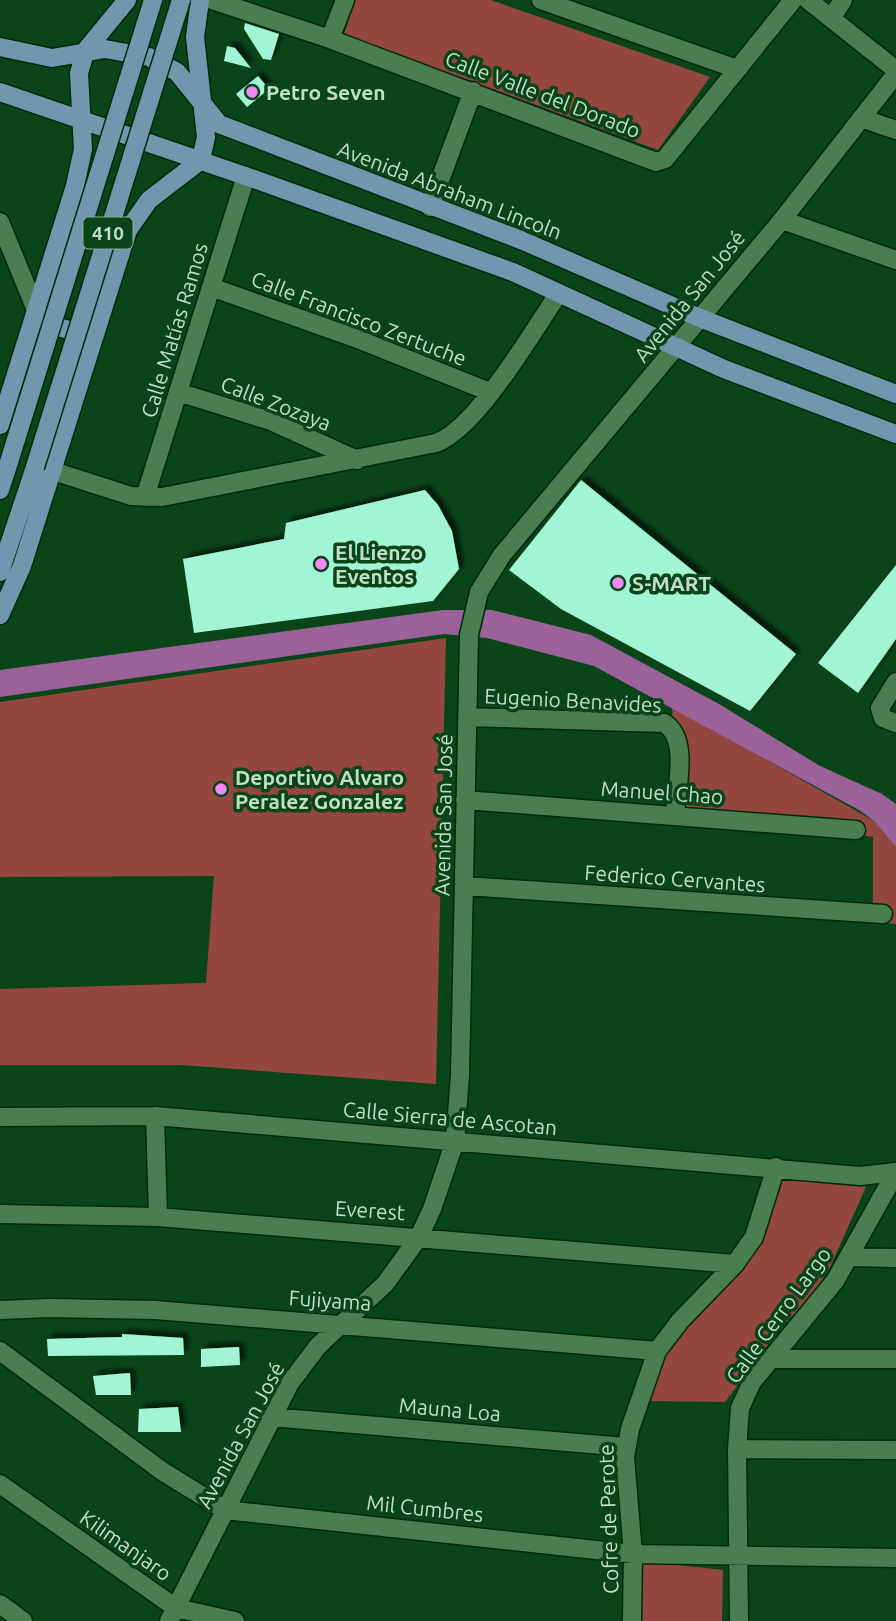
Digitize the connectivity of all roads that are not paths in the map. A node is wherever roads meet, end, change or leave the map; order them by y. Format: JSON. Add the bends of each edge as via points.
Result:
{"nodes":[{"id":1,"x":127,"y":0,"type":"edge"},
{"id":2,"x":153,"y":0,"type":"edge"},
{"id":3,"x":181,"y":0,"type":"edge"},
{"id":4,"x":200,"y":0,"type":"edge"},
{"id":5,"x":212,"y":0,"type":"edge"},
{"id":6,"x":345,"y":0,"type":"edge"},
{"id":7,"x":541,"y":0,"type":"edge"},
{"id":8,"x":793,"y":0,"type":"edge"},
{"id":9,"x":808,"y":0,"type":"edge"},
{"id":10,"x":843,"y":0,"type":"edge"},
{"id":11,"x":832,"y":17,"type":"junction"},
{"id":12,"x":330,"y":39,"type":"junction"},
{"id":13,"x":0,"y":47,"type":"edge"},
{"id":14,"x":86,"y":50,"type":"junction"},
{"id":15,"x":737,"y":69,"type":"junction"},
{"id":16,"x":896,"y":72,"type":"edge"},
{"id":17,"x":473,"y":91,"type":"junction"},
{"id":18,"x":0,"y":92,"type":"edge"},
{"id":19,"x":203,"y":104,"type":"junction"},
{"id":20,"x":83,"y":118,"type":"junction"},
{"id":21,"x":861,"y":118,"type":"junction"},
{"id":22,"x":896,"y":130,"type":"edge"},
{"id":23,"x":201,"y":160,"type":"junction"},
{"id":24,"x":246,"y":176,"type":"junction"},
{"id":25,"x":430,"y":207,"type":"junction"},
{"id":26,"x":782,"y":220,"type":"junction"},
{"id":27,"x":0,"y":222,"type":"edge"},
{"id":28,"x":896,"y":260,"type":"edge"},
{"id":29,"x":211,"y":287,"type":"junction"},
{"id":30,"x":559,"y":293,"type":"junction"},
{"id":31,"x":38,"y":303,"type":"junction"},
{"id":32,"x":104,"y":310,"type":"junction"},
{"id":33,"x":700,"y":318,"type":"junction"},
{"id":34,"x":98,"y":329,"type":"junction"},
{"id":35,"x":676,"y":348,"type":"junction"},
{"id":36,"x":178,"y":392,"type":"junction"},
{"id":37,"x":490,"y":393,"type":"junction"},
{"id":38,"x":896,"y":394,"type":"edge"},
{"id":39,"x":0,"y":425,"type":"edge"},
{"id":40,"x":896,"y":434,"type":"edge"},
{"id":41,"x":357,"y":460,"type":"junction"},
{"id":42,"x":53,"y":471,"type":"junction"},
{"id":43,"x":0,"y":490,"type":"edge"},
{"id":44,"x":145,"y":497,"type":"junction"},
{"id":45,"x":0,"y":572,"type":"edge"},
{"id":46,"x":0,"y":615,"type":"edge"},
{"id":47,"x":896,"y":682,"type":"edge"},
{"id":48,"x":467,"y":717,"type":"junction"},
{"id":49,"x":895,"y":723,"type":"edge"},
{"id":50,"x":465,"y":800,"type":"junction"},
{"id":51,"x":675,"y":815,"type":"junction"},
{"id":52,"x":856,"y":830,"type":"dead end"},
{"id":53,"x":464,"y":886,"type":"junction"},
{"id":54,"x":883,"y":914,"type":"dead end"},
{"id":55,"x":0,"y":1116,"type":"edge"},
{"id":56,"x":155,"y":1116,"type":"junction"},
{"id":57,"x":454,"y":1141,"type":"junction"},
{"id":58,"x":776,"y":1167,"type":"junction"},
{"id":59,"x":896,"y":1172,"type":"edge"},
{"id":60,"x":0,"y":1214,"type":"edge"},
{"id":61,"x":158,"y":1217,"type":"junction"},
{"id":62,"x":419,"y":1237,"type":"junction"},
{"id":63,"x":850,"y":1257,"type":"junction"},
{"id":64,"x":896,"y":1258,"type":"edge"},
{"id":65,"x":736,"y":1264,"type":"junction"},
{"id":66,"x":0,"y":1310,"type":"edge"},
{"id":67,"x":341,"y":1324,"type":"junction"},
{"id":68,"x":0,"y":1351,"type":"edge"},
{"id":69,"x":657,"y":1351,"type":"junction"},
{"id":70,"x":773,"y":1359,"type":"junction"},
{"id":71,"x":896,"y":1359,"type":"edge"},
{"id":72,"x":271,"y":1417,"type":"junction"},
{"id":73,"x":625,"y":1447,"type":"junction"},
{"id":74,"x":737,"y":1448,"type":"junction"},
{"id":75,"x":896,"y":1450,"type":"edge"},
{"id":76,"x":0,"y":1484,"type":"edge"},
{"id":77,"x":225,"y":1510,"type":"junction"},
{"id":78,"x":633,"y":1554,"type":"junction"},
{"id":79,"x":741,"y":1557,"type":"junction"},
{"id":80,"x":896,"y":1558,"type":"edge"},
{"id":81,"x":0,"y":1604,"type":"edge"},
{"id":82,"x":173,"y":1614,"type":"edge"},
{"id":83,"x":23,"y":1621,"type":"edge"},
{"id":84,"x":235,"y":1621,"type":"edge"},
{"id":85,"x":632,"y":1621,"type":"edge"},
{"id":86,"x":739,"y":1621,"type":"edge"}],
"edges":[{"from":1,"to":14,"type":"main road"},
{"from":2,"to":43,"type":"main road","number":"410","bridge":true},
{"from":3,"to":45,"type":"main road","number":"410","bridge":true},
{"from":4,"to":19,"type":"main road","via":[[195,37]]},
{"from":5,"to":12,"type":"street","name":"Calle Valle del Dorado"},
{"from":6,"to":12,"type":"street"},
{"from":7,"to":15,"type":"street"},
{"from":8,"to":15,"type":"street","name":"Calle Valle del Dorado"},
{"from":9,"to":11,"type":"street"},
{"from":10,"to":11,"type":"street"},
{"from":11,"to":16,"type":"street"},
{"from":12,"to":17,"type":"street","name":"Calle Valle del Dorado"},
{"from":13,"to":14,"type":"main road","name":"Avenida Abraham Lincoln","via":[[52,58]]},
{"from":14,"to":19,"type":"main road","name":"Avenida Abraham Lincoln","via":[[120,50],[149,57],[177,72]]},
{"from":14,"to":20,"type":"main road","via":[[79,73]]},
{"from":15,"to":17,"type":"street","name":"Calle Valle del Dorado","via":[[665,159],[656,162]]},
{"from":16,"to":21,"type":"street","name":"Avenida San José"},
{"from":17,"to":25,"type":"street"},
{"from":18,"to":20,"type":"main road"},
{"from":19,"to":23,"type":"main road","via":[[206,137]]},
{"from":19,"to":25,"type":"main road","name":"Avenida Abraham Lincoln","via":[[219,124]]},
{"from":20,"to":23,"type":"main road"},
{"from":20,"to":31,"type":"main road","via":[[83,149],[75,186]]},
{"from":21,"to":22,"type":"street"},
{"from":21,"to":26,"type":"street","name":"Avenida San José"},
{"from":23,"to":24,"type":"main road"},
{"from":23,"to":32,"type":"main road","via":[[149,200],[128,230]]},
{"from":24,"to":29,"type":"street","name":"Calle Matías Ramos"},
{"from":24,"to":30,"type":"main road","via":[[513,272]]},
{"from":25,"to":33,"type":"main road","name":"Avenida Abraham Lincoln","via":[[521,240]]},
{"from":26,"to":28,"type":"street"},
{"from":26,"to":33,"type":"street","name":"Avenida San José"},
{"from":27,"to":31,"type":"street"},
{"from":29,"to":36,"type":"street","name":"Calle Matías Ramos"},
{"from":29,"to":37,"type":"street","name":"Calle Francisco Zertuche"},
{"from":30,"to":35,"type":"main road"},
{"from":30,"to":37,"type":"street"},
{"from":31,"to":32,"type":"main road","via":[[53,289],[78,287],[98,299]]},
{"from":31,"to":34,"type":"main road","via":[[48,323],[68,330]]},
{"from":31,"to":39,"type":"main road"},
{"from":32,"to":34,"type":"main road"},
{"from":33,"to":35,"type":"street","name":"Avenida San José"},
{"from":33,"to":38,"type":"main road","name":"Avenida Abraham Lincoln"},
{"from":34,"to":42,"type":"main road"},
{"from":35,"to":40,"type":"main road"},
{"from":35,"to":48,"type":"street","name":"Avenida San José","via":[[538,510],[479,592],[469,635]]},
{"from":36,"to":41,"type":"street","name":"Calle Zozaya","via":[[271,421]]},
{"from":36,"to":44,"type":"street","name":"Calle Matías Ramos"},
{"from":37,"to":41,"type":"street","via":[[444,440]]},
{"from":41,"to":44,"type":"street"},
{"from":42,"to":44,"type":"street","via":[[114,492]]},
{"from":42,"to":46,"type":"main road","via":[[22,566]]},
{"from":47,"to":49,"type":"street","via":[[880,708],[883,718]]},
{"from":48,"to":50,"type":"street","name":"Avenida San José"},
{"from":48,"to":51,"type":"street","name":"Eugenio Benavides","via":[[664,723],[675,732],[679,745]]},
{"from":50,"to":51,"type":"street","name":"Manuel Chao"},
{"from":50,"to":53,"type":"street","name":"Avenida San José"},
{"from":51,"to":52,"type":"street","name":"Manuel Chao"},
{"from":53,"to":54,"type":"street","name":"Federico Cervantes"},
{"from":53,"to":57,"type":"street","name":"Avenida San José"},
{"from":55,"to":56,"type":"street","name":"Calle Sierra de Ascotan"},
{"from":56,"to":57,"type":"street","name":"Calle Sierra de Ascotan"},
{"from":56,"to":61,"type":"street"},
{"from":57,"to":58,"type":"street","name":"Calle Sierra de Ascotan"},
{"from":57,"to":62,"type":"street","name":"Avenida San José"},
{"from":58,"to":59,"type":"street","name":"Calle Sierra de Ascotan","via":[[860,1176]]},
{"from":58,"to":65,"type":"street","name":"Cofre de Perote","via":[[759,1226]]},
{"from":59,"to":63,"type":"street","name":"Calle Cerro Largo"},
{"from":60,"to":61,"type":"street","name":"Everest"},
{"from":61,"to":62,"type":"street","name":"Everest"},
{"from":62,"to":65,"type":"street","name":"Everest"},
{"from":62,"to":67,"type":"street","name":"Avenida San José","via":[[385,1284]]},
{"from":63,"to":64,"type":"street"},
{"from":63,"to":70,"type":"street","name":"Calle Cerro Largo","via":[[826,1295]]},
{"from":65,"to":69,"type":"street","name":"Cofre de Perote"},
{"from":66,"to":67,"type":"street","name":"Fujiyama","via":[[155,1310]]},
{"from":67,"to":69,"type":"street","name":"Fujiyama"},
{"from":67,"to":72,"type":"street","name":"Avenida San José","via":[[304,1364]]},
{"from":68,"to":77,"type":"street","name":"Mil Cumbres","via":[[162,1472]]},
{"from":69,"to":73,"type":"street","name":"Cofre de Perote"},
{"from":70,"to":71,"type":"street"},
{"from":70,"to":74,"type":"street","name":"Calle Cerro Largo","via":[[745,1395]]},
{"from":72,"to":73,"type":"street","name":"Mauna Loa"},
{"from":72,"to":77,"type":"street","name":"Avenida San José"},
{"from":73,"to":78,"type":"street","name":"Cofre de Perote"},
{"from":74,"to":75,"type":"street"},
{"from":74,"to":79,"type":"street","name":"Calle Cerro Largo"},
{"from":76,"to":82,"type":"street","name":"Kilimanjaro"},
{"from":77,"to":78,"type":"street","name":"Mil Cumbres"},
{"from":77,"to":82,"type":"street","name":"Avenida San José"},
{"from":78,"to":79,"type":"street","name":"Mil Cumbres"},
{"from":78,"to":85,"type":"street","name":"Cofre de Perote"},
{"from":79,"to":80,"type":"street","name":"Mil Cumbres"},
{"from":79,"to":86,"type":"street","name":"Calle Cerro Largo"},
{"from":81,"to":83,"type":"street"},
{"from":82,"to":84,"type":"street","name":"Kilimanjaro"}]}
